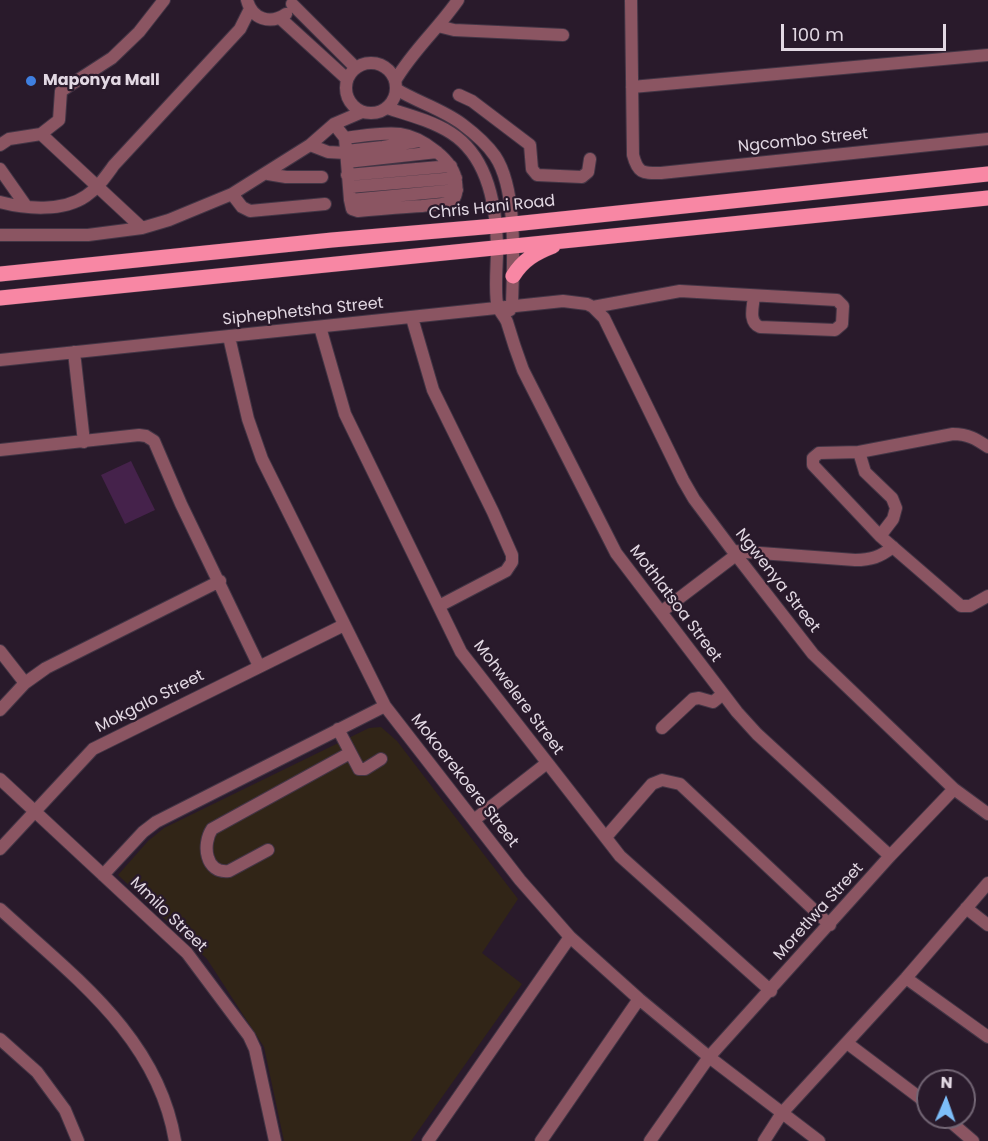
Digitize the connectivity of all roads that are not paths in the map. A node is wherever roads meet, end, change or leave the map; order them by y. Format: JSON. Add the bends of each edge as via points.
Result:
{"nodes":[{"id":1,"x":164,"y":0,"type":"edge"},
{"id":2,"x":458,"y":0,"type":"edge"},
{"id":3,"x":632,"y":0,"type":"edge"},
{"id":4,"x":293,"y":2,"type":"edge"},
{"id":5,"x":248,"y":4,"type":"edge"},
{"id":6,"x":280,"y":18,"type":"junction"},
{"id":7,"x":262,"y":19,"type":"junction"},
{"id":8,"x":438,"y":27,"type":"junction"},
{"id":9,"x":240,"y":29,"type":"junction"},
{"id":10,"x":563,"y":35,"type":"dead end"},
{"id":11,"x":988,"y":55,"type":"edge"},
{"id":12,"x":408,"y":58,"type":"junction"},
{"id":13,"x":382,"y":66,"type":"junction"},
{"id":14,"x":356,"y":68,"type":"junction"},
{"id":15,"x":347,"y":79,"type":"junction"},
{"id":16,"x":396,"y":85,"type":"junction"},
{"id":17,"x":632,"y":87,"type":"junction"},
{"id":18,"x":459,"y":95,"type":"dead end"},
{"id":19,"x":348,"y":100,"type":"junction"},
{"id":20,"x":387,"y":108,"type":"junction"},
{"id":21,"x":362,"y":112,"type":"junction"},
{"id":22,"x":334,"y":124,"type":"junction"},
{"id":23,"x":41,"y":134,"type":"junction"},
{"id":24,"x":988,"y":138,"type":"edge"},
{"id":25,"x":0,"y":145,"type":"edge"},
{"id":26,"x":310,"y":145,"type":"junction"},
{"id":27,"x":346,"y":151,"type":"junction"},
{"id":28,"x":437,"y":152,"type":"junction"},
{"id":29,"x":590,"y":159,"type":"dead end"},
{"id":30,"x":451,"y":166,"type":"junction"},
{"id":31,"x":0,"y":169,"type":"edge"},
{"id":32,"x":268,"y":174,"type":"junction"},
{"id":33,"x":988,"y":174,"type":"edge"},
{"id":34,"x":322,"y":177,"type":"dead end"},
{"id":35,"x":457,"y":184,"type":"junction"},
{"id":36,"x":98,"y":186,"type":"junction"},
{"id":37,"x":349,"y":187,"type":"junction"},
{"id":38,"x":232,"y":194,"type":"junction"},
{"id":39,"x":988,"y":198,"type":"edge"},
{"id":40,"x":0,"y":202,"type":"edge"},
{"id":41,"x":325,"y":204,"type":"dead end"},
{"id":42,"x":26,"y":206,"type":"junction"},
{"id":43,"x":512,"y":223,"type":"junction"},
{"id":44,"x":495,"y":226,"type":"junction"},
{"id":45,"x":142,"y":228,"type":"junction"},
{"id":46,"x":0,"y":235,"type":"edge"},
{"id":47,"x":567,"y":240,"type":"junction"},
{"id":48,"x":514,"y":245,"type":"junction"},
{"id":49,"x":497,"y":247,"type":"junction"},
{"id":50,"x":0,"y":274,"type":"edge"},
{"id":51,"x":513,"y":276,"type":"junction"},
{"id":52,"x":754,"y":296,"type":"junction"},
{"id":53,"x":0,"y":298,"type":"edge"},
{"id":54,"x":512,"y":305,"type":"junction"},
{"id":55,"x":498,"y":306,"type":"junction"},
{"id":56,"x":593,"y":307,"type":"junction"},
{"id":57,"x":412,"y":318,"type":"junction"},
{"id":58,"x":507,"y":320,"type":"junction"},
{"id":59,"x":320,"y":327,"type":"junction"},
{"id":60,"x":229,"y":337,"type":"junction"},
{"id":61,"x":74,"y":352,"type":"junction"},
{"id":62,"x":0,"y":360,"type":"edge"},
{"id":63,"x":84,"y":442,"type":"junction"},
{"id":64,"x":988,"y":447,"type":"edge"},
{"id":65,"x":0,"y":450,"type":"edge"},
{"id":66,"x":859,"y":452,"type":"junction"},
{"id":67,"x":880,"y":536,"type":"junction"},
{"id":68,"x":893,"y":547,"type":"junction"},
{"id":69,"x":734,"y":553,"type":"junction"},
{"id":70,"x":220,"y":581,"type":"junction"},
{"id":71,"x":988,"y":596,"type":"edge"},
{"id":72,"x":439,"y":606,"type":"junction"},
{"id":73,"x":661,"y":612,"type":"junction"},
{"id":74,"x":344,"y":625,"type":"junction"},
{"id":75,"x":0,"y":651,"type":"edge"},
{"id":76,"x":259,"y":666,"type":"junction"},
{"id":77,"x":25,"y":683,"type":"junction"},
{"id":78,"x":723,"y":694,"type":"junction"},
{"id":79,"x":385,"y":706,"type":"junction"},
{"id":80,"x":0,"y":710,"type":"edge"},
{"id":81,"x":662,"y":728,"type":"dead end"},
{"id":82,"x":338,"y":729,"type":"junction"},
{"id":83,"x":350,"y":753,"type":"junction"},
{"id":84,"x":381,"y":759,"type":"dead end"},
{"id":85,"x":547,"y":763,"type":"junction"},
{"id":86,"x":0,"y":779,"type":"edge"},
{"id":87,"x":954,"y":789,"type":"junction"},
{"id":88,"x":34,"y":811,"type":"junction"},
{"id":89,"x":988,"y":814,"type":"edge"},
{"id":90,"x":474,"y":820,"type":"junction"},
{"id":91,"x":606,"y":837,"type":"junction"},
{"id":92,"x":0,"y":849,"type":"edge"},
{"id":93,"x":268,"y":850,"type":"dead end"},
{"id":94,"x":890,"y":856,"type":"junction"},
{"id":95,"x":103,"y":875,"type":"junction"},
{"id":96,"x":988,"y":883,"type":"edge"},
{"id":97,"x":966,"y":908,"type":"junction"},
{"id":98,"x":0,"y":909,"type":"edge"},
{"id":99,"x":830,"y":925,"type":"junction"},
{"id":100,"x":988,"y":925,"type":"edge"},
{"id":101,"x":570,"y":937,"type":"junction"},
{"id":102,"x":906,"y":978,"type":"junction"},
{"id":103,"x":771,"y":991,"type":"junction"},
{"id":104,"x":639,"y":999,"type":"junction"},
{"id":105,"x":988,"y":1037,"type":"edge"},
{"id":106,"x":0,"y":1040,"type":"edge"},
{"id":107,"x":847,"y":1043,"type":"junction"},
{"id":108,"x":709,"y":1057,"type":"junction"},
{"id":109,"x":916,"y":1095,"type":"edge"},
{"id":110,"x":782,"y":1113,"type":"junction"},
{"id":111,"x":959,"y":1129,"type":"edge"},
{"id":112,"x":656,"y":1139,"type":"edge"},
{"id":113,"x":78,"y":1141,"type":"edge"},
{"id":114,"x":175,"y":1141,"type":"edge"},
{"id":115,"x":275,"y":1141,"type":"edge"},
{"id":116,"x":428,"y":1141,"type":"edge"},
{"id":117,"x":541,"y":1141,"type":"edge"},
{"id":118,"x":764,"y":1141,"type":"edge"},
{"id":119,"x":819,"y":1141,"type":"edge"},
{"id":120,"x":973,"y":1141,"type":"edge"}],
"edges":[{"from":1,"to":23,"type":"street","via":[[112,58],[61,91],[59,120]]},
{"from":2,"to":8,"type":"street"},
{"from":3,"to":17,"type":"street"},
{"from":4,"to":6,"type":"street"},
{"from":4,"to":14,"type":"street"},
{"from":5,"to":7,"type":"street"},
{"from":5,"to":9,"type":"street"},
{"from":6,"to":7,"type":"street"},
{"from":6,"to":15,"type":"street"},
{"from":7,"to":9,"type":"street"},
{"from":8,"to":10,"type":"street"},
{"from":8,"to":12,"type":"street"},
{"from":9,"to":36,"type":"street"},
{"from":11,"to":17,"type":"street"},
{"from":12,"to":13,"type":"street"},
{"from":12,"to":16,"type":"street"},
{"from":13,"to":14,"type":"street","via":[[369,63]]},
{"from":13,"to":16,"type":"street"},
{"from":14,"to":15,"type":"street"},
{"from":15,"to":19,"type":"street"},
{"from":16,"to":20,"type":"street"},
{"from":16,"to":43,"type":"street","via":[[482,140],[502,170]]},
{"from":17,"to":24,"type":"street","name":"Ngcombo Street","via":[[633,155],[641,172],[662,173]]},
{"from":18,"to":29,"type":"street","via":[[530,146],[532,169],[537,175],[582,177],[588,172]]},
{"from":19,"to":21,"type":"street"},
{"from":19,"to":22,"type":"street"},
{"from":20,"to":21,"type":"street","via":[[375,114]]},
{"from":20,"to":44,"type":"street","via":[[435,125],[468,147],[488,181]]},
{"from":21,"to":22,"type":"street"},
{"from":22,"to":26,"type":"street"},
{"from":22,"to":27,"type":"street"},
{"from":23,"to":25,"type":"street"},
{"from":23,"to":36,"type":"street"},
{"from":26,"to":27,"type":"street","via":[[328,152]]},
{"from":26,"to":32,"type":"street"},
{"from":27,"to":28,"type":"street"},
{"from":27,"to":28,"type":"street","via":[[392,134],[408,136]]},
{"from":27,"to":37,"type":"street"},
{"from":28,"to":30,"type":"street"},
{"from":30,"to":35,"type":"street"},
{"from":30,"to":37,"type":"street"},
{"from":31,"to":42,"type":"street"},
{"from":32,"to":34,"type":"street"},
{"from":32,"to":38,"type":"street"},
{"from":33,"to":43,"type":"main road","name":"Chris Hani Road"},
{"from":35,"to":37,"type":"street"},
{"from":35,"to":37,"type":"street","via":[[450,202],[358,211],[352,209]]},
{"from":36,"to":42,"type":"street","via":[[70,204]]},
{"from":36,"to":45,"type":"street"},
{"from":38,"to":41,"type":"street","via":[[250,211]]},
{"from":38,"to":45,"type":"street"},
{"from":39,"to":47,"type":"main road"},
{"from":40,"to":42,"type":"street"},
{"from":43,"to":44,"type":"main road","name":"Chris Hani Road"},
{"from":43,"to":48,"type":"street"},
{"from":44,"to":49,"type":"street"},
{"from":44,"to":50,"type":"main road","name":"Chris Hani Road"},
{"from":45,"to":46,"type":"street","via":[[88,235]]},
{"from":47,"to":48,"type":"main road"},
{"from":47,"to":51,"type":"main road","via":[[531,255]]},
{"from":48,"to":49,"type":"main road"},
{"from":48,"to":51,"type":"street"},
{"from":49,"to":53,"type":"main road"},
{"from":49,"to":55,"type":"street"},
{"from":51,"to":54,"type":"street"},
{"from":52,"to":52,"type":"street","via":[[837,300],[843,306],[842,324],[834,330],[760,327],[752,321]]},
{"from":52,"to":56,"type":"street","via":[[680,291]]},
{"from":54,"to":55,"type":"street","name":"Siphephetsha Street"},
{"from":54,"to":56,"type":"street","name":"Siphephetsha Street","via":[[575,301]]},
{"from":54,"to":58,"type":"street"},
{"from":55,"to":57,"type":"street","name":"Siphephetsha Street"},
{"from":55,"to":58,"type":"street","name":"Mothlatsoa Street"},
{"from":56,"to":69,"type":"street","name":"Ngwenya Street","via":[[604,318],[683,480]]},
{"from":57,"to":59,"type":"street","name":"Siphephetsha Street"},
{"from":57,"to":72,"type":"street","via":[[433,390],[512,555],[506,571]]},
{"from":58,"to":73,"type":"street","name":"Mothlatsoa Street","via":[[523,370],[603,532]]},
{"from":59,"to":60,"type":"street","name":"Siphephetsha Street"},
{"from":59,"to":72,"type":"street","name":"Mohwelere Street","via":[[345,414]]},
{"from":60,"to":61,"type":"street","name":"Siphephetsha Street"},
{"from":60,"to":74,"type":"street","name":"Mokoerekoere Street","via":[[259,451]]},
{"from":61,"to":62,"type":"street","name":"Siphephetsha Street"},
{"from":61,"to":63,"type":"street"},
{"from":63,"to":65,"type":"street"},
{"from":63,"to":70,"type":"street","via":[[139,435],[154,441]]},
{"from":64,"to":66,"type":"street","via":[[976,438],[953,434]]},
{"from":66,"to":67,"type":"street","via":[[865,472],[892,498],[896,508]]},
{"from":66,"to":67,"type":"street","via":[[819,453],[813,458],[813,465]]},
{"from":67,"to":68,"type":"street"},
{"from":68,"to":69,"type":"street","via":[[881,556],[863,560]]},
{"from":68,"to":71,"type":"street","via":[[961,606],[970,606]]},
{"from":69,"to":73,"type":"street"},
{"from":69,"to":87,"type":"street","name":"Ngwenya Street","via":[[813,654]]},
{"from":70,"to":76,"type":"street"},
{"from":70,"to":77,"type":"street","via":[[46,668]]},
{"from":72,"to":85,"type":"street","name":"Mohwelere Street","via":[[461,652]]},
{"from":73,"to":78,"type":"street","name":"Mothlatsoa Street"},
{"from":74,"to":76,"type":"street","name":"Mokgalo Street"},
{"from":74,"to":79,"type":"street","name":"Mokoerekoere Street"},
{"from":75,"to":77,"type":"street"},
{"from":76,"to":88,"type":"street","name":"Mokgalo Street","via":[[103,743]]},
{"from":77,"to":80,"type":"street"},
{"from":78,"to":81,"type":"street","via":[[713,702],[693,699]]},
{"from":78,"to":94,"type":"street","name":"Mothlatsoa Street","via":[[758,734]]},
{"from":79,"to":82,"type":"street"},
{"from":79,"to":90,"type":"street","name":"Mokoerekoere Street"},
{"from":82,"to":83,"type":"street"},
{"from":82,"to":95,"type":"street","via":[[156,822]]},
{"from":83,"to":84,"type":"street","via":[[360,770]]},
{"from":83,"to":93,"type":"street","via":[[212,829],[206,841],[210,861],[224,872]]},
{"from":85,"to":90,"type":"street"},
{"from":85,"to":91,"type":"street","name":"Mohwelere Street"},
{"from":86,"to":88,"type":"street","name":"Mmilo Street"},
{"from":87,"to":89,"type":"street","name":"Ngwenya Street"},
{"from":87,"to":94,"type":"street","name":"Moretlwa Street"},
{"from":88,"to":92,"type":"street","name":"Mokgalo Street"},
{"from":88,"to":95,"type":"street","name":"Mmilo Street"},
{"from":90,"to":101,"type":"street","name":"Mokoerekoere Street"},
{"from":91,"to":99,"type":"street","via":[[651,784],[662,780],[680,784]]},
{"from":91,"to":103,"type":"street","name":"Mohwelere Street","via":[[620,856]]},
{"from":94,"to":99,"type":"street","name":"Moretlwa Street"},
{"from":95,"to":115,"type":"street","name":"Mmilo Street","via":[[187,953],[249,1036],[260,1065]]},
{"from":96,"to":97,"type":"street"},
{"from":97,"to":100,"type":"street"},
{"from":97,"to":102,"type":"street"},
{"from":98,"to":114,"type":"street","via":[[119,1023],[156,1078],[166,1100]]},
{"from":99,"to":103,"type":"street","name":"Moretlwa Street"},
{"from":101,"to":104,"type":"street","name":"Mokoerekoere Street"},
{"from":101,"to":116,"type":"street"},
{"from":102,"to":105,"type":"street"},
{"from":102,"to":107,"type":"street"},
{"from":103,"to":108,"type":"street","name":"Moretlwa Street"},
{"from":104,"to":108,"type":"street","name":"Mokoerekoere Street"},
{"from":104,"to":117,"type":"street"},
{"from":106,"to":113,"type":"street","via":[[37,1072],[65,1110]]},
{"from":107,"to":109,"type":"street"},
{"from":107,"to":110,"type":"street"},
{"from":108,"to":110,"type":"street","name":"Mokoerekoere Street"},
{"from":108,"to":112,"type":"street","name":"Moretlwa Street"},
{"from":110,"to":118,"type":"street"},
{"from":110,"to":119,"type":"street","name":"Mokoerekoere Street"},
{"from":111,"to":120,"type":"street"}]}
